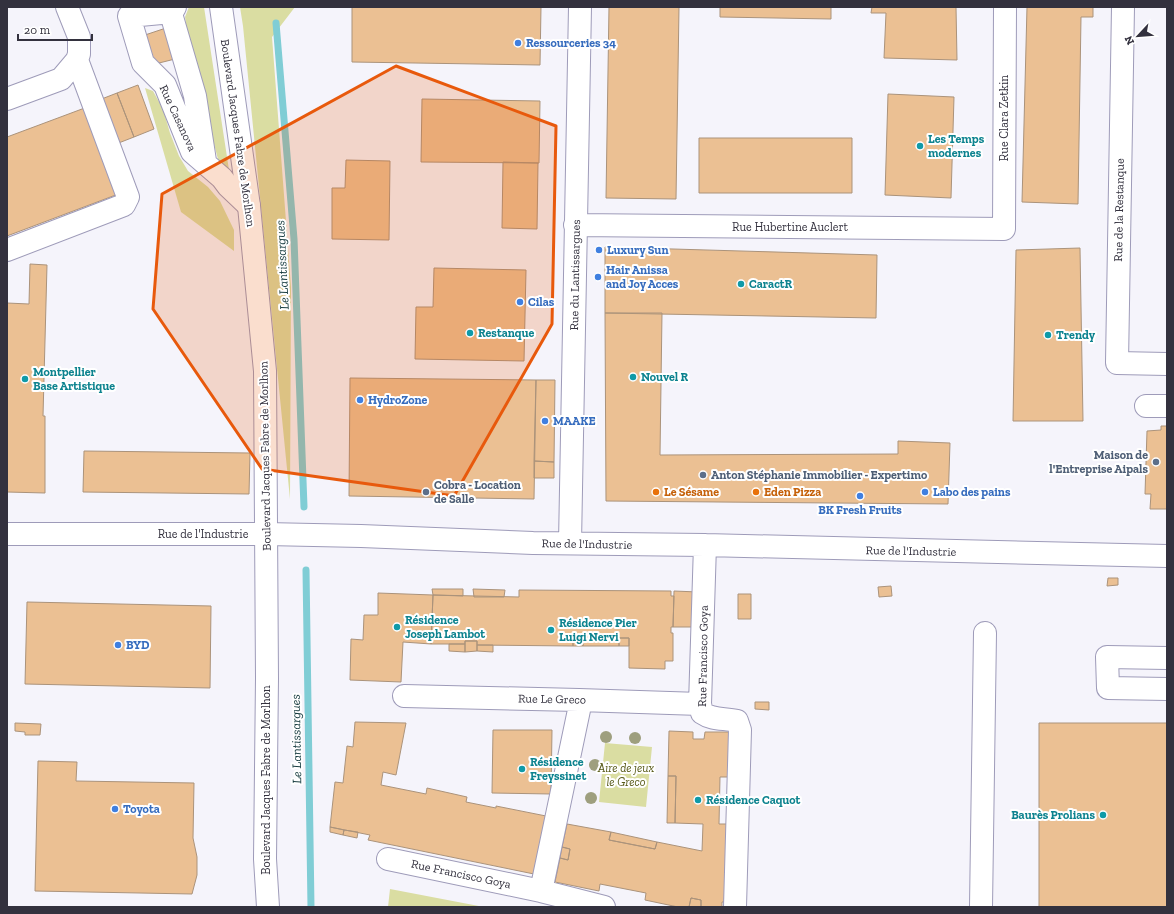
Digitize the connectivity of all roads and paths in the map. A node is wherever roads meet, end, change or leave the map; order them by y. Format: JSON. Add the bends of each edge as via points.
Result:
{"nodes":[{"id":1,"x":67,"y":7,"type":"edge"},
{"id":2,"x":221,"y":7,"type":"edge"},
{"id":3,"x":580,"y":7,"type":"edge"},
{"id":4,"x":1005,"y":7,"type":"edge"},
{"id":5,"x":1123,"y":7,"type":"edge"},
{"id":6,"x":174,"y":10,"type":"edge"},
{"id":7,"x":129,"y":12,"type":"edge"},
{"id":8,"x":77,"y":60,"type":"junction"},
{"id":9,"x":7,"y":99,"type":"edge"},
{"id":10,"x":206,"y":164,"type":"junction"},
{"id":11,"x":249,"y":206,"type":"junction"},
{"id":12,"x":575,"y":225,"type":"junction"},
{"id":13,"x":1004,"y":229,"type":"joint"},
{"id":14,"x":7,"y":250,"type":"edge"},
{"id":15,"x":1167,"y":364,"type":"edge"},
{"id":16,"x":7,"y":534,"type":"edge"},
{"id":17,"x":266,"y":534,"type":"junction"},
{"id":18,"x":570,"y":543,"type":"junction"},
{"id":19,"x":705,"y":545,"type":"junction"},
{"id":20,"x":1167,"y":556,"type":"edge"},
{"id":21,"x":986,"y":633,"type":"dead end"},
{"id":22,"x":1167,"y":658,"type":"edge"},
{"id":23,"x":1167,"y":689,"type":"edge"},
{"id":24,"x":404,"y":696,"type":"dead end"},
{"id":25,"x":579,"y":700,"type":"junction"},
{"id":26,"x":700,"y":704,"type":"junction"},
{"id":27,"x":388,"y":859,"type":"dead end"},
{"id":28,"x":540,"y":891,"type":"junction"},
{"id":29,"x":268,"y":907,"type":"edge"},
{"id":30,"x":604,"y":907,"type":"edge"},
{"id":31,"x":735,"y":907,"type":"edge"},
{"id":32,"x":982,"y":907,"type":"edge"}],
"edges":[{"from":1,"to":8,"type":"street","via":[[79,37]]},
{"from":2,"to":11,"type":"street","name":"Boulevard Jacques Fabre de Morlhon"},
{"from":3,"to":12,"type":"street","name":"Rue du Lantissargues"},
{"from":4,"to":13,"type":"street","name":"Rue Clara Zetkin"},
{"from":5,"to":15,"type":"street","name":"Rue de la Restanque","via":[[1117,362]]},
{"from":6,"to":7,"type":"street","name":"Rue Casanova"},
{"from":6,"to":10,"type":"street","via":[[172,17],[195,96]]},
{"from":7,"to":10,"type":"street","name":"Rue Casanova","via":[[143,62],[165,85],[192,152]]},
{"from":8,"to":9,"type":"street","via":[[61,79]]},
{"from":8,"to":14,"type":"street","via":[[128,197],[124,205]]},
{"from":10,"to":11,"type":"street","name":"Rue Casanova"},
{"from":11,"to":17,"type":"street","name":"Boulevard Jacques Fabre de Morlhon","via":[[265,371]]},
{"from":12,"to":13,"type":"street","name":"Rue Hubertine Auclert"},
{"from":12,"to":18,"type":"street","name":"Rue du Lantissargues"},
{"from":16,"to":17,"type":"street","name":"Rue de l'Industrie"},
{"from":17,"to":18,"type":"street","name":"Rue de l'Industrie"},
{"from":17,"to":29,"type":"street","name":"Boulevard Jacques Fabre de Morlhon","via":[[265,859]]},
{"from":18,"to":19,"type":"street","name":"Rue de l'Industrie"},
{"from":19,"to":20,"type":"street","name":"Rue de l'Industrie"},
{"from":19,"to":26,"type":"street","name":"Rue Francisco Goya"},
{"from":21,"to":32,"type":"street"},
{"from":22,"to":23,"type":"street","via":[[1107,657],[1108,688]]},
{"from":24,"to":25,"type":"street","name":"Rue Le Greco"},
{"from":25,"to":26,"type":"street","name":"Rue Le Greco"},
{"from":25,"to":28,"type":"street","via":[[579,710]]},
{"from":26,"to":31,"type":"street","name":"Rue Francisco Goya","via":[[702,713],[708,717],[737,721],[740,730]]},
{"from":27,"to":28,"type":"street","name":"Rue Francisco Goya"},
{"from":28,"to":30,"type":"street","name":"Rue Francisco Goya"}]}
